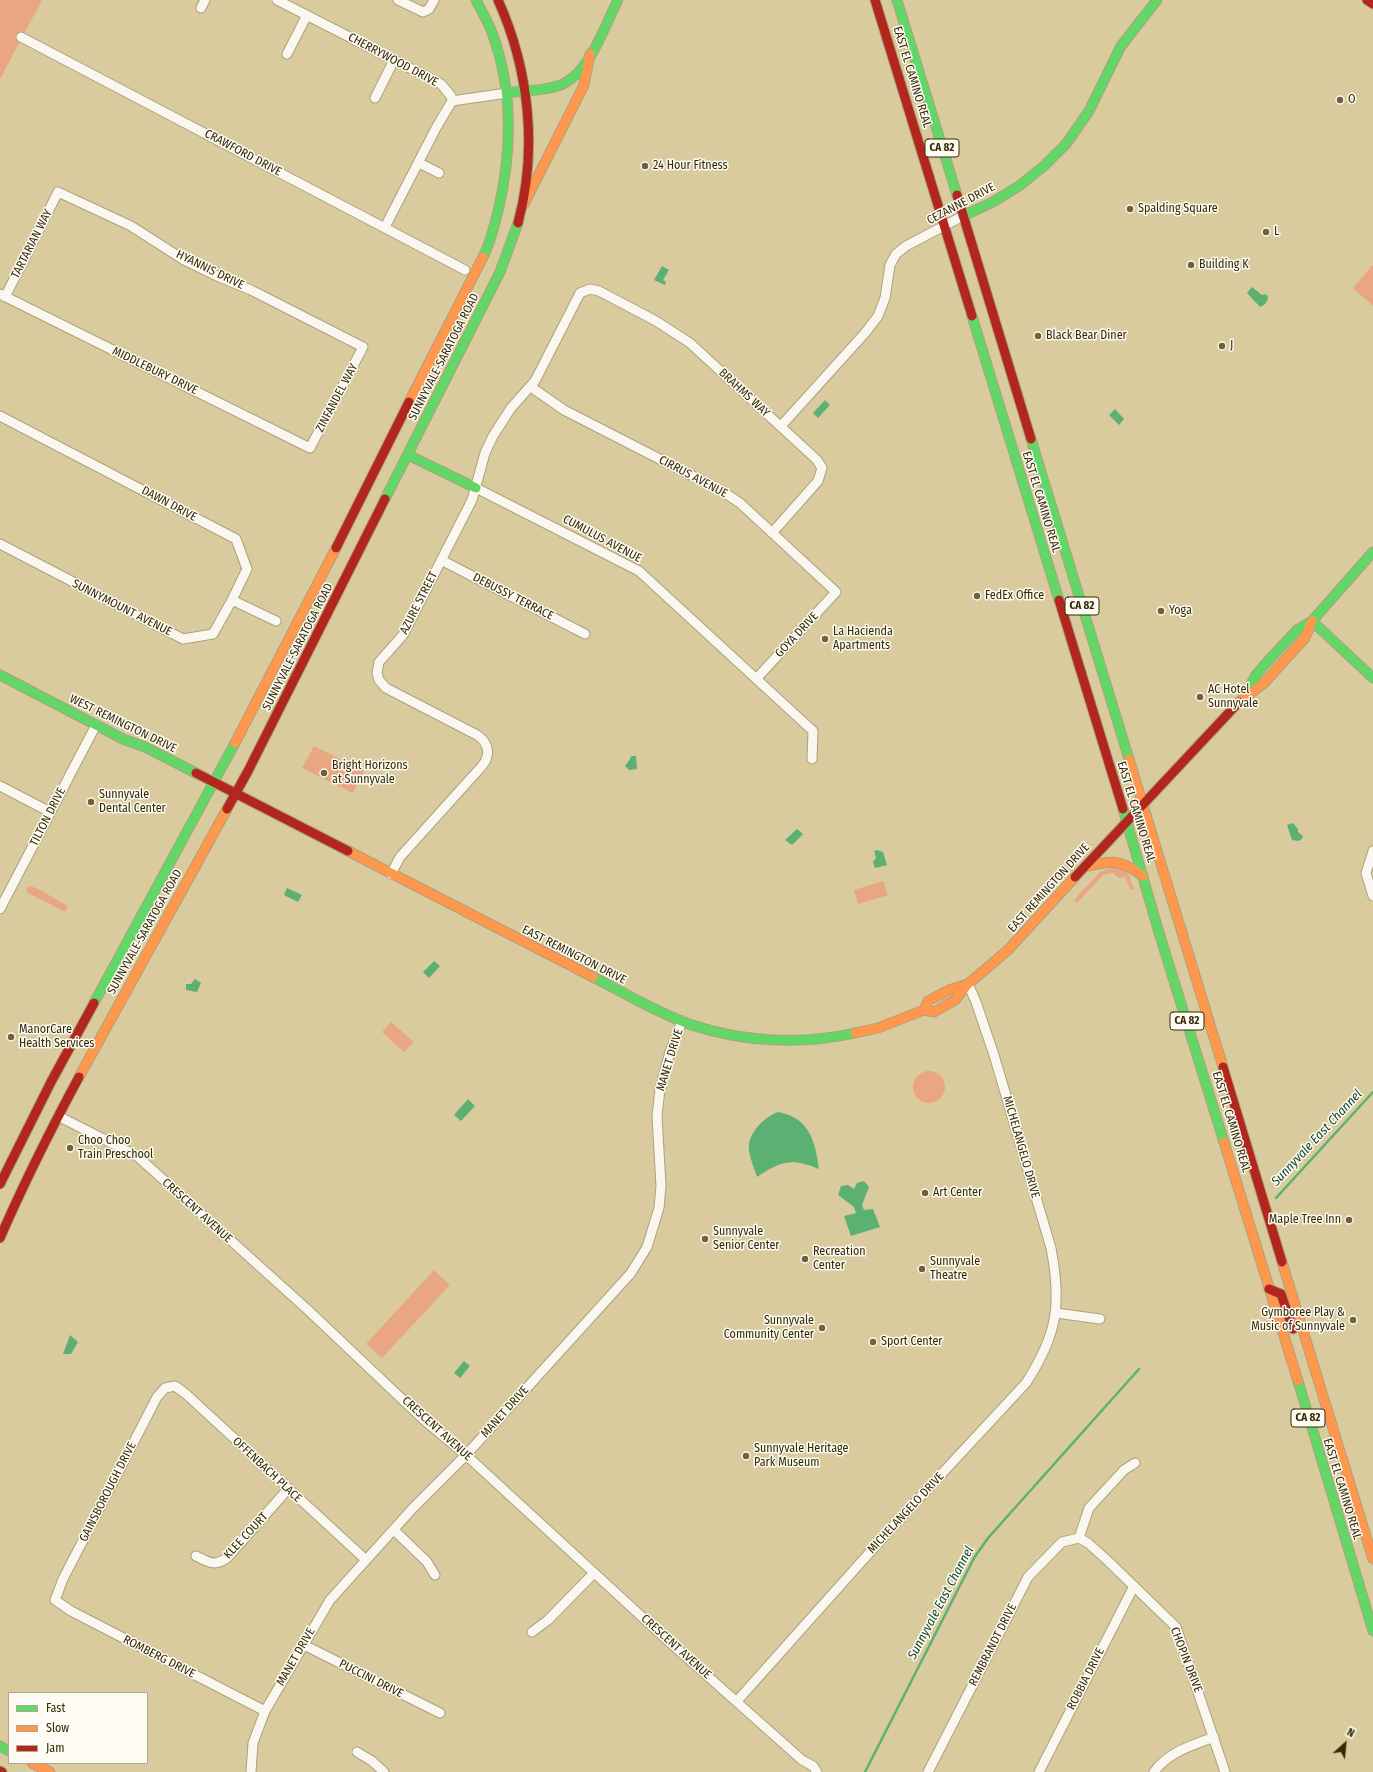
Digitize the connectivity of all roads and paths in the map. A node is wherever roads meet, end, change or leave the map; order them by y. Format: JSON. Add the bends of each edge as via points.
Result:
{"nodes":[{"id":1,"x":278,"y":0,"type":"edge"},
{"id":2,"x":398,"y":0,"type":"edge"},
{"id":3,"x":434,"y":0,"type":"edge"},
{"id":4,"x":476,"y":0,"type":"edge"},
{"id":5,"x":498,"y":0,"type":"edge"},
{"id":6,"x":618,"y":0,"type":"edge"},
{"id":7,"x":876,"y":0,"type":"edge"},
{"id":8,"x":897,"y":0,"type":"edge"},
{"id":9,"x":1157,"y":0,"type":"edge"},
{"id":10,"x":1367,"y":0,"type":"edge"},
{"id":11,"x":412,"y":3,"type":"edge"},
{"id":12,"x":1373,"y":4,"type":"edge"},
{"id":13,"x":307,"y":15,"type":"junction"},
{"id":14,"x":881,"y":18,"type":"junction"},
{"id":15,"x":21,"y":37,"type":"dead end"},
{"id":16,"x":287,"y":54,"type":"dead end"},
{"id":17,"x":590,"y":54,"type":"junction"},
{"id":18,"x":394,"y":60,"type":"junction"},
{"id":19,"x":920,"y":80,"type":"junction"},
{"id":20,"x":526,"y":89,"type":"junction"},
{"id":21,"x":507,"y":93,"type":"junction"},
{"id":22,"x":375,"y":98,"type":"dead end"},
{"id":23,"x":452,"y":102,"type":"junction"},
{"id":24,"x":419,"y":162,"type":"junction"},
{"id":25,"x":439,"y":173,"type":"dead end"},
{"id":26,"x":58,"y":192,"type":"joint"},
{"id":27,"x":521,"y":210,"type":"junction"},
{"id":28,"x":963,"y":216,"type":"junction"},
{"id":29,"x":945,"y":226,"type":"junction"},
{"id":30,"x":385,"y":228,"type":"junction"},
{"id":31,"x":465,"y":270,"type":"dead end"},
{"id":32,"x":586,"y":290,"type":"joint"},
{"id":33,"x":2,"y":295,"type":"edge"},
{"id":34,"x":364,"y":347,"type":"joint"},
{"id":35,"x":531,"y":387,"type":"junction"},
{"id":36,"x":1000,"y":408,"type":"junction"},
{"id":37,"x":1010,"y":411,"type":"dead end"},
{"id":38,"x":0,"y":416,"type":"edge"},
{"id":39,"x":780,"y":426,"type":"junction"},
{"id":40,"x":1020,"y":434,"type":"dead end"},
{"id":41,"x":310,"y":448,"type":"joint"},
{"id":42,"x":408,"y":455,"type":"junction"},
{"id":43,"x":1037,"y":457,"type":"junction"},
{"id":44,"x":1022,"y":479,"type":"junction"},
{"id":45,"x":476,"y":488,"type":"junction"},
{"id":46,"x":772,"y":533,"type":"junction"},
{"id":47,"x":1060,"y":534,"type":"junction"},
{"id":48,"x":0,"y":544,"type":"edge"},
{"id":49,"x":1373,"y":552,"type":"edge"},
{"id":50,"x":441,"y":560,"type":"junction"},
{"id":51,"x":836,"y":592,"type":"joint"},
{"id":52,"x":232,"y":600,"type":"junction"},
{"id":53,"x":276,"y":621,"type":"dead end"},
{"id":54,"x":1312,"y":621,"type":"junction"},
{"id":55,"x":585,"y":634,"type":"dead end"},
{"id":56,"x":0,"y":675,"type":"edge"},
{"id":57,"x":757,"y":678,"type":"junction"},
{"id":58,"x":1373,"y":678,"type":"edge"},
{"id":59,"x":96,"y":725,"type":"junction"},
{"id":60,"x":812,"y":759,"type":"dead end"},
{"id":61,"x":215,"y":783,"type":"junction"},
{"id":62,"x":0,"y":786,"type":"edge"},
{"id":63,"x":235,"y":794,"type":"junction"},
{"id":64,"x":1143,"y":805,"type":"junction"},
{"id":65,"x":50,"y":812,"type":"junction"},
{"id":66,"x":1127,"y":821,"type":"junction"},
{"id":67,"x":1373,"y":851,"type":"edge"},
{"id":68,"x":1085,"y":867,"type":"junction"},
{"id":69,"x":391,"y":874,"type":"junction"},
{"id":70,"x":1143,"y":876,"type":"junction"},
{"id":71,"x":1373,"y":896,"type":"edge"},
{"id":72,"x":3,"y":897,"type":"edge"},
{"id":73,"x":0,"y":910,"type":"edge"},
{"id":74,"x":968,"y":984,"type":"junction"},
{"id":75,"x":682,"y":1021,"type":"junction"},
{"id":76,"x":58,"y":1116,"type":"junction"},
{"id":77,"x":0,"y":1184,"type":"edge"},
{"id":78,"x":0,"y":1238,"type":"edge"},
{"id":79,"x":1256,"y":1244,"type":"junction"},
{"id":80,"x":1285,"y":1270,"type":"junction"},
{"id":81,"x":1269,"y":1289,"type":"junction"},
{"id":82,"x":1056,"y":1313,"type":"junction"},
{"id":83,"x":1100,"y":1319,"type":"dead end"},
{"id":84,"x":1310,"y":1357,"type":"junction"},
{"id":85,"x":165,"y":1388,"type":"joint"},
{"id":86,"x":466,"y":1455,"type":"junction"},
{"id":87,"x":1136,"y":1463,"type":"dead end"},
{"id":88,"x":288,"y":1489,"type":"junction"},
{"id":89,"x":394,"y":1530,"type":"junction"},
{"id":90,"x":1079,"y":1538,"type":"junction"},
{"id":91,"x":196,"y":1556,"type":"dead end"},
{"id":92,"x":1373,"y":1559,"type":"edge"},
{"id":93,"x":366,"y":1560,"type":"junction"},
{"id":94,"x":594,"y":1573,"type":"junction"},
{"id":95,"x":435,"y":1574,"type":"dead end"},
{"id":96,"x":1357,"y":1579,"type":"junction"},
{"id":97,"x":1134,"y":1586,"type":"junction"},
{"id":98,"x":55,"y":1600,"type":"joint"},
{"id":99,"x":1373,"y":1600,"type":"edge"},
{"id":100,"x":1373,"y":1631,"type":"edge"},
{"id":101,"x":532,"y":1632,"type":"dead end"},
{"id":102,"x":302,"y":1644,"type":"junction"},
{"id":103,"x":737,"y":1701,"type":"junction"},
{"id":104,"x":265,"y":1711,"type":"junction"},
{"id":105,"x":440,"y":1713,"type":"dead end"},
{"id":106,"x":1214,"y":1737,"type":"junction"},
{"id":107,"x":357,"y":1752,"type":"dead end"},
{"id":108,"x":802,"y":1760,"type":"junction"},
{"id":109,"x":34,"y":1764,"type":"edge"},
{"id":110,"x":50,"y":1772,"type":"edge"},
{"id":111,"x":251,"y":1772,"type":"edge"},
{"id":112,"x":384,"y":1772,"type":"edge"},
{"id":113,"x":808,"y":1772,"type":"edge"},
{"id":114,"x":817,"y":1772,"type":"edge"},
{"id":115,"x":928,"y":1772,"type":"edge"},
{"id":116,"x":1039,"y":1772,"type":"edge"},
{"id":117,"x":1154,"y":1772,"type":"edge"},
{"id":118,"x":1225,"y":1772,"type":"edge"}],
"edges":[{"from":1,"to":13,"type":"street","name":"CHERRYWOOD DRIVE"},
{"from":2,"to":11,"type":"street"},
{"from":3,"to":11,"type":"street","via":[[425,11],[420,11]]},
{"from":4,"to":21,"type":"main road","via":[[499,54]]},
{"from":5,"to":20,"type":"main road","via":[[506,16],[520,60]]},
{"from":6,"to":17,"type":"main road","name":"SUNNYVALE-SARATOGA ROAD"},
{"from":7,"to":14,"type":"main road","name":"EAST EL CAMINO REAL","number":"CA 82"},
{"from":8,"to":19,"type":"main road","name":"EAST EL CAMINO REAL","number":"CA 82"},
{"from":9,"to":28,"type":"main road","name":"CEZANNE DRIVE","via":[[1116,54],[1086,116],[1071,138],[1032,176],[991,203]]},
{"from":10,"to":12,"type":"main road"},
{"from":13,"to":16,"type":"street"},
{"from":13,"to":18,"type":"street","name":"CHERRYWOOD DRIVE"},
{"from":14,"to":19,"type":"main road","via":[[894,22],[910,73]]},
{"from":14,"to":29,"type":"main road","name":"EAST EL CAMINO REAL","number":"CA 82"},
{"from":15,"to":30,"type":"street","name":"CRAWFORD DRIVE"},
{"from":17,"to":20,"type":"main road","name":"SUNNYVALE-SARATOGA ROAD","via":[[583,66],[564,83]]},
{"from":17,"to":27,"type":"main road","name":"SUNNYVALE-SARATOGA ROAD","via":[[584,85]]},
{"from":18,"to":22,"type":"street"},
{"from":18,"to":23,"type":"street","name":"CHERRYWOOD DRIVE","via":[[441,84],[451,96]]},
{"from":19,"to":28,"type":"main road","name":"EAST EL CAMINO REAL","number":"CA 82"},
{"from":20,"to":21,"type":"main road","name":"SUNNYVALE-SARATOGA ROAD"},
{"from":20,"to":27,"type":"main road","via":[[528,145]]},
{"from":21,"to":23,"type":"street"},
{"from":21,"to":61,"type":"main road","name":"SUNNYVALE-SARATOGA ROAD","via":[[507,169],[498,214],[485,253]]},
{"from":23,"to":24,"type":"street"},
{"from":24,"to":25,"type":"street"},
{"from":24,"to":30,"type":"street"},
{"from":26,"to":33,"type":"street","name":"TARTARIAN WAY"},
{"from":26,"to":34,"type":"street","name":"HYANNIS DRIVE","via":[[131,226],[184,260],[251,290]]},
{"from":27,"to":42,"type":"main road","name":"SUNNYVALE-SARATOGA ROAD","via":[[500,272]]},
{"from":28,"to":29,"type":"street","name":"CEZANNE DRIVE"},
{"from":28,"to":43,"type":"main road","name":"EAST EL CAMINO REAL","number":"CA 82"},
{"from":29,"to":36,"type":"main road","name":"EAST EL CAMINO REAL","number":"CA 82"},
{"from":29,"to":39,"type":"street","name":"CEZANNE DRIVE","via":[[896,254],[890,265],[885,298],[878,316]]},
{"from":30,"to":31,"type":"street","name":"CRAWFORD DRIVE"},
{"from":32,"to":35,"type":"street","name":"AZURE STREET","via":[[577,297]]},
{"from":32,"to":39,"type":"street","name":"BRAHMS WAY","via":[[599,291],[679,335]]},
{"from":33,"to":41,"type":"street","name":"MIDDLEBURY DRIVE"},
{"from":34,"to":41,"type":"street","name":"ZINFANDEL WAY"},
{"from":35,"to":45,"type":"street","name":"AZURE STREET","via":[[511,408],[493,436]]},
{"from":35,"to":46,"type":"street","name":"CIRRUS AVENUE","via":[[564,410],[722,491],[740,503]]},
{"from":36,"to":37,"type":"main road","via":[[1008,408]]},
{"from":36,"to":44,"type":"main road","name":"EAST EL CAMINO REAL","number":"CA 82"},
{"from":38,"to":52,"type":"street","name":"DAWN DRIVE","via":[[236,540],[247,569]]},
{"from":39,"to":46,"type":"street","name":"BRAHMS WAY","via":[[817,460],[822,468],[818,481]]},
{"from":40,"to":43,"type":"main road","via":[[1026,454]]},
{"from":42,"to":45,"type":"main road","name":"CUMULUS AVENUE"},
{"from":42,"to":63,"type":"main road","name":"SUNNYVALE-SARATOGA ROAD"},
{"from":43,"to":47,"type":"main road","name":"EAST EL CAMINO REAL","number":"CA 82"},
{"from":44,"to":47,"type":"main road","via":[[1036,493],[1048,532],[1052,535]]},
{"from":44,"to":66,"type":"main road","name":"EAST EL CAMINO REAL","number":"CA 82"},
{"from":45,"to":50,"type":"street","name":"AZURE STREET"},
{"from":45,"to":57,"type":"street","name":"CUMULUS AVENUE","via":[[639,571]]},
{"from":46,"to":51,"type":"street","name":"CIRRUS AVENUE"},
{"from":47,"to":64,"type":"main road","name":"EAST EL CAMINO REAL","number":"CA 82"},
{"from":48,"to":52,"type":"street","name":"SUNNYMOUNT AVENUE","via":[[184,639],[213,634]]},
{"from":49,"to":54,"type":"main road","name":"EAST REMINGTON DRIVE"},
{"from":50,"to":55,"type":"street","name":"DEBUSSY TERRACE"},
{"from":50,"to":69,"type":"street","name":"AZURE STREET","via":[[400,640],[379,662],[377,673],[386,688],[477,735],[487,747],[488,755],[482,766],[400,857]]},
{"from":51,"to":57,"type":"street","name":"GOYA DRIVE"},
{"from":52,"to":53,"type":"street"},
{"from":54,"to":58,"type":"main road"},
{"from":54,"to":64,"type":"main road","name":"EAST REMINGTON DRIVE","via":[[1305,638],[1264,683],[1242,699]]},
{"from":56,"to":59,"type":"main road","name":"WEST REMINGTON DRIVE"},
{"from":57,"to":60,"type":"street","name":"CUMULUS AVENUE","via":[[812,731]]},
{"from":59,"to":61,"type":"main road","name":"WEST REMINGTON DRIVE"},
{"from":59,"to":65,"type":"street","name":"TILTON DRIVE"},
{"from":61,"to":63,"type":"main road","name":"WEST REMINGTON DRIVE"},
{"from":61,"to":77,"type":"main road","name":"SUNNYVALE-SARATOGA ROAD","via":[[51,1082]]},
{"from":62,"to":65,"type":"street"},
{"from":63,"to":69,"type":"main road","name":"EAST REMINGTON DRIVE"},
{"from":63,"to":76,"type":"main road","name":"SUNNYVALE-SARATOGA ROAD"},
{"from":64,"to":66,"type":"main road","name":"EAST REMINGTON DRIVE"},
{"from":64,"to":80,"type":"main road","name":"EAST EL CAMINO REAL","number":"CA 82"},
{"from":65,"to":72,"type":"street","name":"TILTON DRIVE"},
{"from":66,"to":68,"type":"main road","name":"EAST REMINGTON DRIVE"},
{"from":66,"to":70,"type":"main road","name":"EAST EL CAMINO REAL","number":"CA 82"},
{"from":67,"to":71,"type":"street","via":[[1366,873]]},
{"from":68,"to":70,"type":"main road","via":[[1119,861],[1128,864]]},
{"from":68,"to":74,"type":"main road","name":"EAST REMINGTON DRIVE","via":[[1008,950]]},
{"from":69,"to":75,"type":"main road","name":"EAST REMINGTON DRIVE"},
{"from":70,"to":79,"type":"main road","name":"EAST EL CAMINO REAL","number":"CA 82"},
{"from":72,"to":73,"type":"street","name":"TILTON DRIVE"},
{"from":74,"to":75,"type":"main road","name":"EAST REMINGTON DRIVE","via":[[928,1001],[924,1010],[878,1028],[832,1037],[800,1040],[744,1037]]},
{"from":74,"to":82,"type":"street","name":"MICHELANGELO DRIVE","via":[[994,1055],[1051,1248],[1057,1276]]},
{"from":75,"to":86,"type":"street","name":"MANET DRIVE","via":[[660,1089],[657,1128],[659,1208],[647,1247],[631,1273]]},
{"from":76,"to":78,"type":"main road","name":"SUNNYVALE-SARATOGA ROAD"},
{"from":76,"to":86,"type":"street","name":"CRESCENT AVENUE","via":[[137,1156]]},
{"from":79,"to":80,"type":"main road","via":[[1277,1269]]},
{"from":79,"to":81,"type":"main road","name":"EAST EL CAMINO REAL","number":"CA 82"},
{"from":80,"to":84,"type":"main road","name":"EAST EL CAMINO REAL","number":"CA 82"},
{"from":81,"to":84,"type":"main road","via":[[1281,1294],[1295,1334]]},
{"from":81,"to":96,"type":"main road","name":"EAST EL CAMINO REAL","number":"CA 82"},
{"from":82,"to":83,"type":"street"},
{"from":82,"to":103,"type":"street","name":"MICHELANGELO DRIVE","via":[[1051,1337],[1041,1360],[1026,1383],[896,1523]]},
{"from":84,"to":92,"type":"main road","name":"EAST EL CAMINO REAL","number":"CA 82"},
{"from":85,"to":88,"type":"street","name":"OFFENBACH PLACE","via":[[175,1386],[186,1394]]},
{"from":85,"to":98,"type":"street","name":"GAINSBOROUGH DRIVE","via":[[157,1397],[63,1579]]},
{"from":86,"to":89,"type":"street","name":"MANET DRIVE"},
{"from":86,"to":94,"type":"street","name":"CRESCENT AVENUE"},
{"from":87,"to":90,"type":"street","via":[[1124,1470],[1090,1508]]},
{"from":88,"to":91,"type":"street","name":"KLEE COURT","via":[[219,1564]]},
{"from":88,"to":93,"type":"street","name":"OFFENBACH PLACE"},
{"from":89,"to":93,"type":"street","name":"MANET DRIVE"},
{"from":89,"to":95,"type":"street","via":[[427,1562]]},
{"from":90,"to":97,"type":"street","name":"CHOPIN DRIVE"},
{"from":90,"to":115,"type":"street","name":"REMBRANDT DRIVE","via":[[1062,1542],[1028,1577]]},
{"from":93,"to":102,"type":"street","name":"MANET DRIVE","via":[[330,1600]]},
{"from":94,"to":101,"type":"street","via":[[548,1620]]},
{"from":94,"to":103,"type":"street","name":"CRESCENT AVENUE"},
{"from":96,"to":99,"type":"main road","via":[[1370,1590]]},
{"from":96,"to":100,"type":"main road","name":"EAST EL CAMINO REAL","number":"CA 82"},
{"from":97,"to":106,"type":"street","name":"CHOPIN DRIVE","via":[[1176,1627]]},
{"from":97,"to":116,"type":"street","name":"ROBBIA DRIVE"},
{"from":98,"to":104,"type":"street","name":"ROMBERG DRIVE","via":[[72,1612]]},
{"from":102,"to":104,"type":"street","name":"MANET DRIVE"},
{"from":102,"to":105,"type":"street","name":"PUCCINI DRIVE"},
{"from":103,"to":108,"type":"street","name":"CRESCENT AVENUE"},
{"from":104,"to":111,"type":"street","name":"MANET DRIVE","via":[[253,1743]]},
{"from":106,"to":117,"type":"street","via":[[1177,1751]]},
{"from":106,"to":118,"type":"street","name":"CHOPIN DRIVE"},
{"from":107,"to":112,"type":"street"},
{"from":108,"to":113,"type":"street","name":"CRESCENT AVENUE"},
{"from":108,"to":114,"type":"street","name":"CRESCENT AVENUE","via":[[813,1766]]},
{"from":109,"to":110,"type":"main road"}]}
